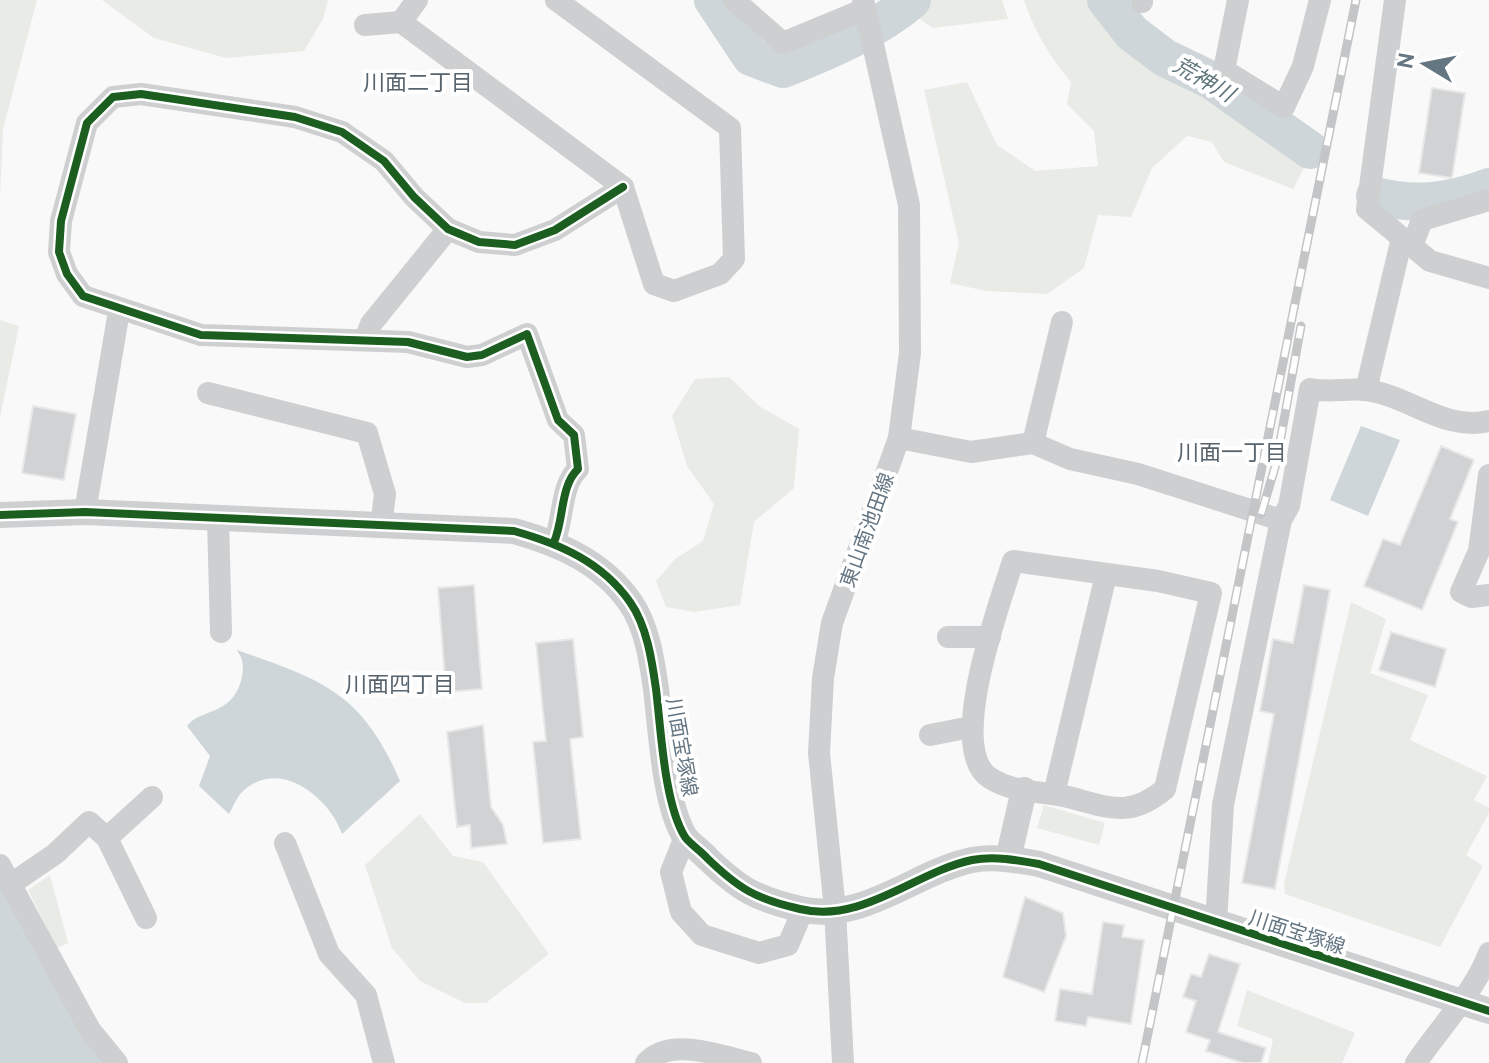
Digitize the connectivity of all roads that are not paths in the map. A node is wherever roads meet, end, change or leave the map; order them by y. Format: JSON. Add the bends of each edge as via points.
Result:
{"nodes":[{"id":1,"x":417,"y":0,"type":"edge"},
{"id":2,"x":556,"y":0,"type":"edge"},
{"id":3,"x":734,"y":0,"type":"edge"},
{"id":4,"x":1238,"y":0,"type":"edge"},
{"id":5,"x":1320,"y":0,"type":"edge"},
{"id":6,"x":1395,"y":0,"type":"edge"},
{"id":7,"x":865,"y":9,"type":"edge"},
{"id":8,"x":401,"y":22,"type":"junction"},
{"id":9,"x":365,"y":25,"type":"dead end"},
{"id":10,"x":623,"y":187,"type":"junction"},
{"id":11,"x":1489,"y":200,"type":"edge"},
{"id":12,"x":448,"y":229,"type":"junction"},
{"id":13,"x":1407,"y":242,"type":"junction"},
{"id":14,"x":1489,"y":278,"type":"edge"},
{"id":15,"x":119,"y":311,"type":"junction"},
{"id":16,"x":1062,"y":322,"type":"dead end"},
{"id":17,"x":365,"y":339,"type":"junction"},
{"id":18,"x":1366,"y":390,"type":"junction"},
{"id":19,"x":208,"y":393,"type":"dead end"},
{"id":20,"x":1489,"y":421,"type":"edge"},
{"id":21,"x":899,"y":438,"type":"junction"},
{"id":22,"x":1033,"y":443,"type":"junction"},
{"id":23,"x":1489,"y":475,"type":"edge"},
{"id":24,"x":1489,"y":487,"type":"edge"},
{"id":25,"x":85,"y":512,"type":"junction"},
{"id":26,"x":0,"y":515,"type":"edge"},
{"id":27,"x":218,"y":520,"type":"junction"},
{"id":28,"x":1281,"y":520,"type":"junction"},
{"id":29,"x":381,"y":526,"type":"junction"},
{"id":30,"x":554,"y":542,"type":"junction"},
{"id":31,"x":1106,"y":575,"type":"junction"},
{"id":32,"x":1489,"y":595,"type":"edge"},
{"id":33,"x":221,"y":632,"type":"dead end"},
{"id":34,"x":948,"y":637,"type":"dead end"},
{"id":35,"x":990,"y":637,"type":"junction"},
{"id":36,"x":971,"y":727,"type":"junction"},
{"id":37,"x":930,"y":735,"type":"dead end"},
{"id":38,"x":1024,"y":790,"type":"junction"},
{"id":39,"x":1054,"y":794,"type":"junction"},
{"id":40,"x":152,"y":797,"type":"dead end"},
{"id":41,"x":685,"y":837,"type":"junction"},
{"id":42,"x":107,"y":838,"type":"junction"},
{"id":43,"x":285,"y":843,"type":"dead end"},
{"id":44,"x":1008,"y":859,"type":"junction"},
{"id":45,"x":6,"y":875,"type":"edge"},
{"id":46,"x":803,"y":910,"type":"junction"},
{"id":47,"x":835,"y":910,"type":"junction"},
{"id":48,"x":146,"y":918,"type":"dead end"},
{"id":49,"x":1216,"y":923,"type":"junction"},
{"id":50,"x":1489,"y":953,"type":"edge"},
{"id":51,"x":1458,"y":1001,"type":"junction"},
{"id":52,"x":1489,"y":1011,"type":"edge"},
{"id":53,"x":117,"y":1063,"type":"edge"},
{"id":54,"x":384,"y":1063,"type":"edge"},
{"id":55,"x":646,"y":1063,"type":"edge"},
{"id":56,"x":751,"y":1063,"type":"edge"},
{"id":57,"x":843,"y":1063,"type":"edge"},
{"id":58,"x":1416,"y":1063,"type":"edge"}],
"edges":[{"from":1,"to":8,"type":"street"},
{"from":2,"to":10,"type":"street","via":[[730,128],[734,259],[720,274],[674,291],[654,284]]},
{"from":3,"to":7,"type":"street","via":[[783,43]]},
{"from":4,"to":5,"type":"street","via":[[1224,70],[1284,107],[1303,66]]},
{"from":6,"to":13,"type":"street","via":[[1367,209]]},
{"from":7,"to":21,"type":"street","name":"東山南池田線","via":[[909,205],[910,353]]},
{"from":8,"to":9,"type":"street"},
{"from":8,"to":10,"type":"street"},
{"from":10,"to":12,"type":"street","via":[[555,230],[515,245],[479,242]]},
{"from":11,"to":13,"type":"street","via":[[1422,220]]},
{"from":12,"to":15,"type":"street","via":[[384,161],[342,132],[280,114],[141,94],[113,97],[87,123],[61,221],[59,252],[83,296]]},
{"from":12,"to":17,"type":"street","via":[[371,324]]},
{"from":13,"to":14,"type":"street","via":[[1430,261]]},
{"from":13,"to":18,"type":"street"},
{"from":15,"to":17,"type":"street","via":[[201,335]]},
{"from":15,"to":25,"type":"street"},
{"from":16,"to":22,"type":"street"},
{"from":17,"to":30,"type":"street","via":[[408,342],[467,357],[527,334],[558,420],[574,435],[578,469],[569,478]]},
{"from":18,"to":20,"type":"street","via":[[1468,426]]},
{"from":18,"to":28,"type":"street","via":[[1310,389],[1289,506]]},
{"from":19,"to":29,"type":"street","via":[[367,433],[385,494]]},
{"from":21,"to":22,"type":"street","via":[[971,452]]},
{"from":21,"to":47,"type":"street","name":"東山南池田線","via":[[832,623],[823,678],[819,753]]},
{"from":22,"to":28,"type":"street","via":[[1070,459],[1138,474]]},
{"from":23,"to":24,"type":"street"},
{"from":24,"to":32,"type":"street","via":[[1479,551],[1461,592]]},
{"from":25,"to":26,"type":"street","name":"川面宝塚線"},
{"from":25,"to":27,"type":"street","name":"川面宝塚線"},
{"from":27,"to":29,"type":"street","name":"川面宝塚線"},
{"from":27,"to":33,"type":"street"},
{"from":28,"to":49,"type":"street","via":[[1223,805]]},
{"from":29,"to":30,"type":"street","name":"川面宝塚線","via":[[514,531]]},
{"from":30,"to":41,"type":"street","name":"川面宝塚線","via":[[595,566],[631,604],[651,655],[669,786]]},
{"from":31,"to":35,"type":"street","via":[[1013,561]]},
{"from":31,"to":39,"type":"street"},
{"from":31,"to":39,"type":"street","via":[[1211,593],[1165,789],[1147,804],[1121,810]]},
{"from":34,"to":35,"type":"street"},
{"from":35,"to":36,"type":"street"},
{"from":36,"to":37,"type":"street"},
{"from":36,"to":38,"type":"street","via":[[977,763],[989,778]]},
{"from":38,"to":39,"type":"street"},
{"from":38,"to":44,"type":"street"},
{"from":40,"to":42,"type":"street"},
{"from":41,"to":46,"type":"street","name":"川面宝塚線","via":[[740,889]]},
{"from":41,"to":46,"type":"street","via":[[671,872],[681,912],[702,935],[759,953],[788,945]]},
{"from":42,"to":45,"type":"street","via":[[89,822],[55,854]]},
{"from":42,"to":48,"type":"street"},
{"from":43,"to":54,"type":"street","via":[[329,954],[366,995]]},
{"from":44,"to":47,"type":"street","name":"川面宝塚線","via":[[974,860],[931,873],[867,904]]},
{"from":44,"to":49,"type":"street","name":"川面宝塚線","via":[[1039,864]]},
{"from":45,"to":53,"type":"street","via":[[90,1030]]},
{"from":46,"to":47,"type":"street","name":"川面宝塚線"},
{"from":47,"to":57,"type":"street","name":"東山南池田線"},
{"from":49,"to":51,"type":"street","name":"川面宝塚線"},
{"from":50,"to":51,"type":"street","via":[[1478,981]]},
{"from":51,"to":52,"type":"street","name":"川面宝塚線"},
{"from":51,"to":58,"type":"street"},
{"from":55,"to":56,"type":"street","via":[[668,1050],[701,1051]]}]}
